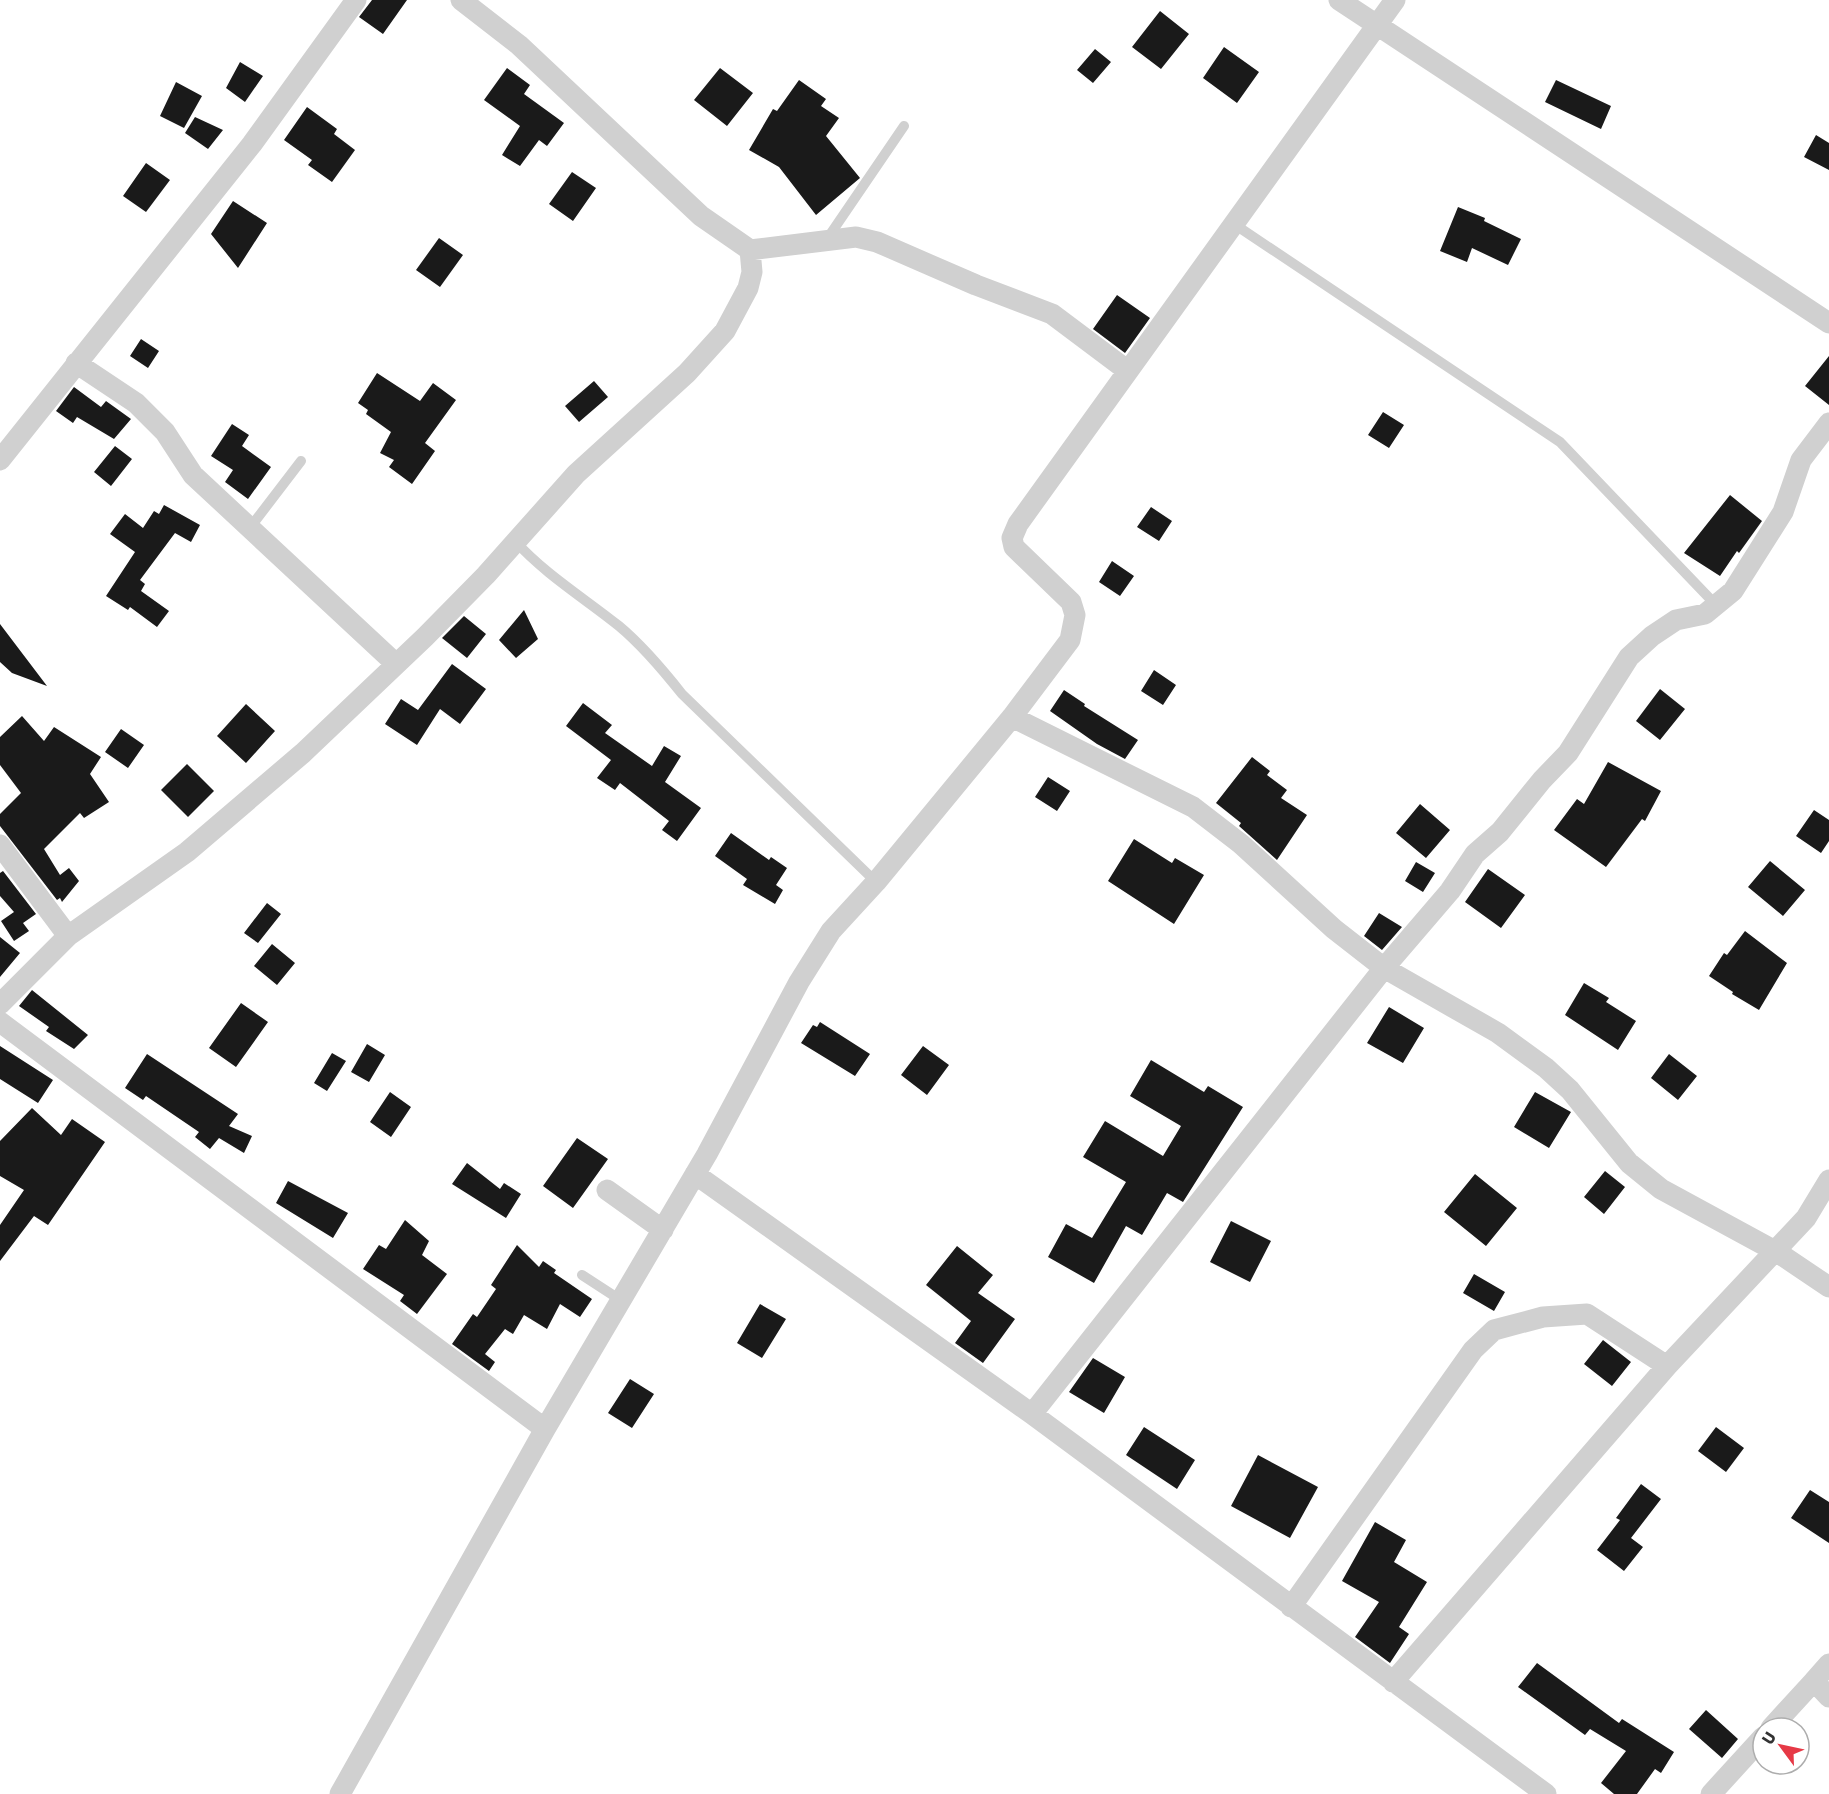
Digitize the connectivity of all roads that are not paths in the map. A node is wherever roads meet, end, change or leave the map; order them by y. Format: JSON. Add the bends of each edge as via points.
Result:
{"nodes":[{"id":1,"x":356,"y":0,"type":"edge"},
{"id":2,"x":461,"y":0,"type":"edge"},
{"id":3,"x":1339,"y":0,"type":"edge"},
{"id":4,"x":1395,"y":0,"type":"edge"},
{"id":5,"x":1376,"y":27,"type":"junction"},
{"id":6,"x":904,"y":126,"type":"dead end"},
{"id":7,"x":1234,"y":224,"type":"junction"},
{"id":8,"x":827,"y":239,"type":"junction"},
{"id":9,"x":750,"y":250,"type":"junction"},
{"id":10,"x":1829,"y":323,"type":"edge"},
{"id":11,"x":76,"y":363,"type":"junction"},
{"id":12,"x":1128,"y":371,"type":"junction"},
{"id":13,"x":1829,"y":423,"type":"edge"},
{"id":14,"x":0,"y":460,"type":"edge"},
{"id":15,"x":301,"y":461,"type":"dead end"},
{"id":16,"x":249,"y":529,"type":"junction"},
{"id":17,"x":515,"y":540,"type":"junction"},
{"id":18,"x":1716,"y":605,"type":"junction"},
{"id":19,"x":396,"y":664,"type":"junction"},
{"id":20,"x":1012,"y":717,"type":"junction"},
{"id":21,"x":0,"y":845,"type":"edge"},
{"id":22,"x":876,"y":882,"type":"junction"},
{"id":23,"x":68,"y":936,"type":"junction"},
{"id":24,"x":1384,"y":968,"type":"junction"},
{"id":25,"x":0,"y":1004,"type":"edge"},
{"id":26,"x":0,"y":1022,"type":"edge"},
{"id":27,"x":695,"y":1174,"type":"junction"},
{"id":28,"x":1829,"y":1180,"type":"edge"},
{"id":29,"x":607,"y":1190,"type":"dead end"},
{"id":30,"x":663,"y":1230,"type":"junction"},
{"id":31,"x":1777,"y":1252,"type":"junction"},
{"id":32,"x":582,"y":1275,"type":"dead end"},
{"id":33,"x":1829,"y":1287,"type":"edge"},
{"id":34,"x":622,"y":1301,"type":"junction"},
{"id":35,"x":1667,"y":1366,"type":"junction"},
{"id":36,"x":1032,"y":1414,"type":"junction"},
{"id":37,"x":546,"y":1429,"type":"junction"},
{"id":38,"x":1291,"y":1607,"type":"junction"},
{"id":39,"x":1829,"y":1664,"type":"edge"},
{"id":40,"x":1814,"y":1681,"type":"junction"},
{"id":41,"x":1393,"y":1682,"type":"junction"},
{"id":42,"x":1829,"y":1697,"type":"edge"},
{"id":43,"x":1782,"y":1716,"type":"edge"},
{"id":44,"x":1751,"y":1750,"type":"edge"},
{"id":45,"x":340,"y":1794,"type":"edge"},
{"id":46,"x":1545,"y":1794,"type":"edge"},
{"id":47,"x":1711,"y":1794,"type":"edge"}],
"edges":[{"from":1,"to":11,"type":"street","via":[[252,144]]},
{"from":2,"to":9,"type":"street","via":[[519,45],[701,216]]},
{"from":3,"to":5,"type":"street"},
{"from":4,"to":5,"type":"street"},
{"from":5,"to":7,"type":"street"},
{"from":5,"to":10,"type":"street"},
{"from":6,"to":8,"type":"lane"},
{"from":7,"to":12,"type":"street"},
{"from":7,"to":18,"type":"lane","via":[[1560,442]]},
{"from":8,"to":9,"type":"street"},
{"from":8,"to":12,"type":"street","via":[[856,237],[877,242],[976,285],[1027,302],[1052,314]]},
{"from":9,"to":17,"type":"street","via":[[752,272],[748,288],[725,331],[687,373],[576,474]]},
{"from":11,"to":14,"type":"street"},
{"from":11,"to":16,"type":"street","via":[[136,403],[165,432],[193,475]]},
{"from":12,"to":20,"type":"street","via":[[1014,531],[1014,547],[1019,554],[1062,591],[1075,615],[1070,640]]},
{"from":13,"to":18,"type":"street","via":[[1801,460],[1783,512],[1733,591]]},
{"from":15,"to":16,"type":"lane"},
{"from":16,"to":19,"type":"street"},
{"from":17,"to":19,"type":"street","via":[[486,575]]},
{"from":17,"to":22,"type":"lane","via":[[530,558],[620,627],[682,694]]},
{"from":18,"to":24,"type":"street","via":[[1705,614],[1676,620],[1629,657],[1568,753],[1500,832],[1475,854],[1450,891]]},
{"from":19,"to":23,"type":"street","via":[[303,753],[187,852]]},
{"from":20,"to":22,"type":"street"},
{"from":20,"to":24,"type":"street","via":[[1192,807],[1241,844],[1334,929]]},
{"from":21,"to":23,"type":"street"},
{"from":22,"to":27,"type":"street","via":[[831,931],[799,982]]},
{"from":23,"to":25,"type":"street"},
{"from":24,"to":31,"type":"street","via":[[1497,1034],[1546,1068],[1570,1090],[1629,1163],[1661,1189]]},
{"from":24,"to":36,"type":"street"},
{"from":26,"to":37,"type":"street"},
{"from":27,"to":30,"type":"street"},
{"from":27,"to":36,"type":"street"},
{"from":28,"to":31,"type":"street","via":[[1806,1218]]},
{"from":29,"to":30,"type":"street"},
{"from":30,"to":34,"type":"street"},
{"from":31,"to":33,"type":"street"},
{"from":31,"to":35,"type":"street"},
{"from":32,"to":34,"type":"lane"},
{"from":34,"to":37,"type":"street"},
{"from":35,"to":38,"type":"street","via":[[1587,1314],[1543,1317],[1494,1330],[1473,1350]]},
{"from":35,"to":41,"type":"street"},
{"from":36,"to":38,"type":"street"},
{"from":37,"to":45,"type":"street"},
{"from":38,"to":41,"type":"street"},
{"from":39,"to":40,"type":"street"},
{"from":40,"to":42,"type":"street"},
{"from":40,"to":43,"type":"street"},
{"from":41,"to":46,"type":"street"},
{"from":44,"to":47,"type":"street"}]}
